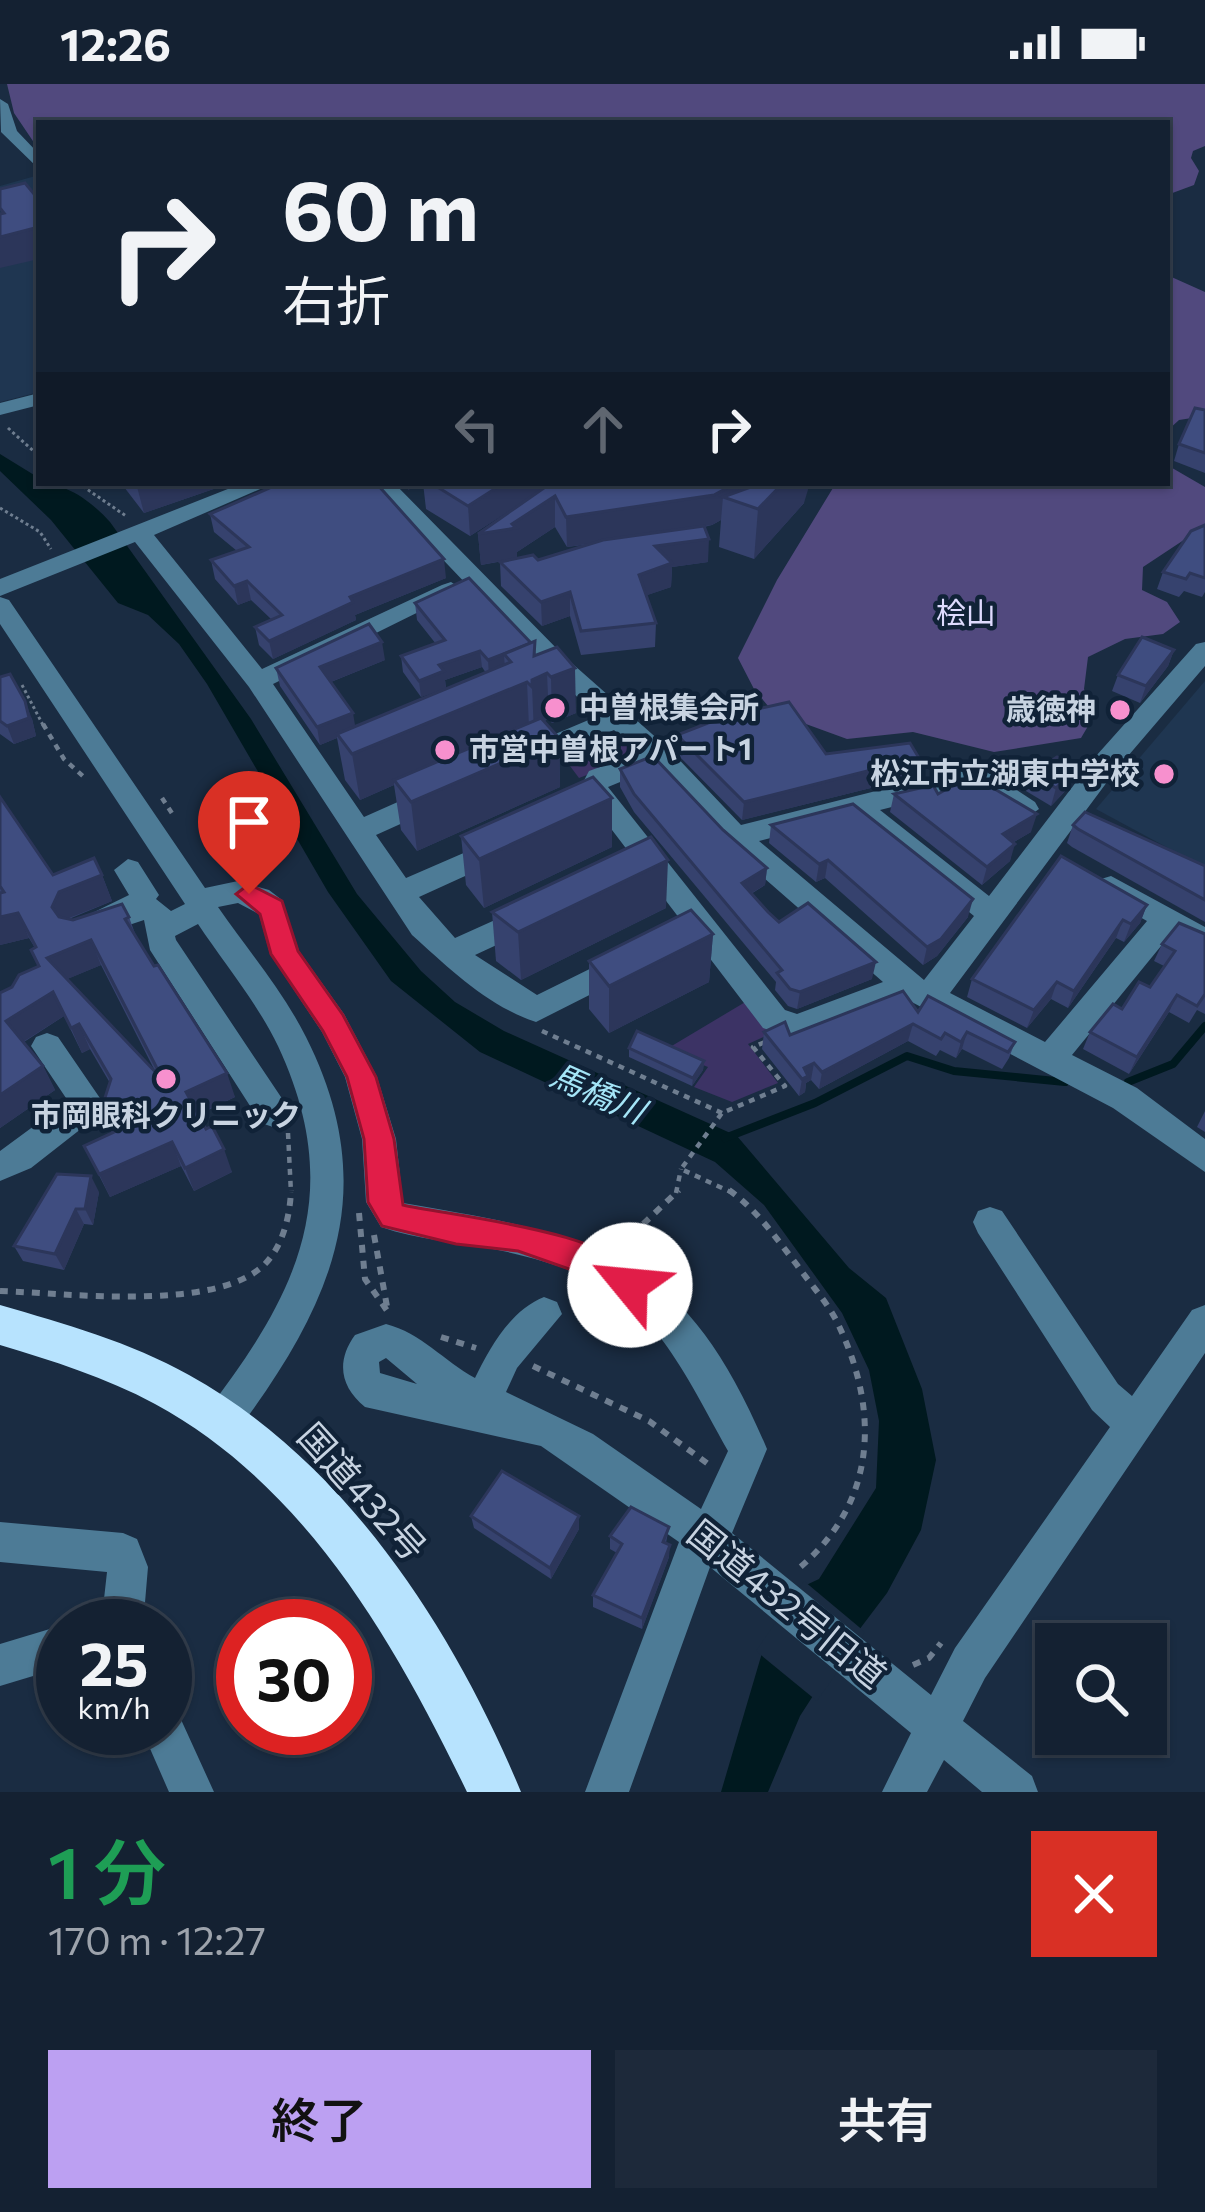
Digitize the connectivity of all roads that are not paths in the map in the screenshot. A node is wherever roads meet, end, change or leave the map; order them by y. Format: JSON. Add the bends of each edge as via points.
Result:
{"nodes":[{"id":1,"x":0,"y":104,"type":"edge"},
{"id":2,"x":4,"y":133,"type":"edge"},
{"id":3,"x":36,"y":161,"type":"edge"},
{"id":4,"x":36,"y":400,"type":"edge"},
{"id":5,"x":0,"y":413,"type":"edge"},
{"id":6,"x":255,"y":486,"type":"edge"},
{"id":7,"x":384,"y":486,"type":"edge"},
{"id":8,"x":433,"y":491,"type":"edge"},
{"id":9,"x":404,"y":507,"type":"junction"},
{"id":10,"x":139,"y":534,"type":"junction"},
{"id":11,"x":470,"y":562,"type":"junction"},
{"id":12,"x":511,"y":573,"type":"edge"},
{"id":13,"x":0,"y":587,"type":"edge"},
{"id":14,"x":0,"y":604,"type":"edge"},
{"id":15,"x":1205,"y":650,"type":"edge"},
{"id":16,"x":258,"y":681,"type":"junction"},
{"id":17,"x":617,"y":718,"type":"junction"},
{"id":18,"x":658,"y":756,"type":"junction"},
{"id":19,"x":856,"y":806,"type":"junction"},
{"id":20,"x":360,"y":830,"type":"junction"},
{"id":21,"x":735,"y":837,"type":"junction"},
{"id":22,"x":522,"y":838,"type":"edge"},
{"id":23,"x":1062,"y":853,"type":"junction"},
{"id":24,"x":128,"y":870,"type":"dead end"},
{"id":25,"x":401,"y":893,"type":"junction"},
{"id":26,"x":201,"y":904,"type":"junction"},
{"id":27,"x":136,"y":908,"type":"junction"},
{"id":28,"x":551,"y":908,"type":"edge"},
{"id":29,"x":993,"y":915,"type":"junction"},
{"id":30,"x":1166,"y":919,"type":"junction"},
{"id":31,"x":166,"y":926,"type":"junction"},
{"id":32,"x":82,"y":930,"type":"edge"},
{"id":33,"x":1205,"y":941,"type":"edge"},
{"id":34,"x":451,"y":953,"type":"junction"},
{"id":35,"x":639,"y":956,"type":"edge"},
{"id":36,"x":919,"y":991,"type":"junction"},
{"id":37,"x":47,"y":1046,"type":"dead end"},
{"id":38,"x":1051,"y":1058,"type":"junction"},
{"id":39,"x":279,"y":1115,"type":"road end"},
{"id":40,"x":1205,"y":1158,"type":"edge"},
{"id":41,"x":0,"y":1166,"type":"edge"},
{"id":42,"x":990,"y":1222,"type":"dead end"},
{"id":43,"x":544,"y":1314,"type":"dead end"},
{"id":44,"x":1205,"y":1322,"type":"edge"},
{"id":45,"x":0,"y":1325,"type":"edge"},
{"id":46,"x":484,"y":1400,"type":"junction"},
{"id":47,"x":222,"y":1421,"type":"junction"},
{"id":48,"x":1135,"y":1424,"type":"junction"},
{"id":49,"x":548,"y":1429,"type":"junction"},
{"id":50,"x":713,"y":1527,"type":"junction"},
{"id":51,"x":0,"y":1542,"type":"edge"},
{"id":52,"x":125,"y":1599,"type":"edge"},
{"id":53,"x":36,"y":1654,"type":"edge"},
{"id":54,"x":0,"y":1665,"type":"edge"},
{"id":55,"x":936,"y":1724,"type":"junction"},
{"id":56,"x":175,"y":1755,"type":"edge"},
{"id":57,"x":192,"y":1792,"type":"edge"},
{"id":58,"x":495,"y":1792,"type":"edge"},
{"id":59,"x":608,"y":1792,"type":"edge"},
{"id":60,"x":904,"y":1792,"type":"edge"},
{"id":61,"x":1016,"y":1792,"type":"edge"}],
"edges":[{"from":1,"to":2,"type":"street"},
{"from":2,"to":3,"type":"street"},
{"from":4,"to":5,"type":"street"},
{"from":6,"to":10,"type":"street"},
{"from":7,"to":9,"type":"street"},
{"from":8,"to":9,"type":"street"},
{"from":9,"to":11,"type":"street"},
{"from":10,"to":13,"type":"street"},
{"from":10,"to":16,"type":"street"},
{"from":11,"to":12,"type":"street"},
{"from":11,"to":16,"type":"street"},
{"from":11,"to":17,"type":"street","via":[[546,668]]},
{"from":14,"to":26,"type":"street"},
{"from":15,"to":23,"type":"street","via":[[1133,729]]},
{"from":16,"to":20,"type":"street","via":[[325,759]]},
{"from":17,"to":18,"type":"street"},
{"from":17,"to":20,"type":"street"},
{"from":18,"to":21,"type":"street"},
{"from":18,"to":36,"type":"street","via":[[599,778],[593,806],[690,930],[774,1019],[798,1027]]},
{"from":19,"to":21,"type":"street"},
{"from":19,"to":23,"type":"street","via":[[979,779]]},
{"from":19,"to":29,"type":"street"},
{"from":20,"to":25,"type":"street"},
{"from":21,"to":36,"type":"street"},
{"from":22,"to":25,"type":"street"},
{"from":23,"to":29,"type":"street"},
{"from":23,"to":30,"type":"street"},
{"from":24,"to":27,"type":"street","via":[[144,895]]},
{"from":25,"to":34,"type":"street"},
{"from":26,"to":31,"type":"street"},
{"from":26,"to":47,"type":"street","via":[[292,1041],[329,1170],[318,1270],[276,1354]]},
{"from":26,"to":50,"type":"street","via":[[238,892],[272,908],[285,954],[361,1077],[379,1139],[383,1202],[393,1216],[518,1237],[600,1265],[659,1305],[748,1449]]},
{"from":27,"to":31,"type":"street","via":[[152,909]]},
{"from":27,"to":32,"type":"street"},
{"from":28,"to":34,"type":"street"},
{"from":29,"to":36,"type":"street"},
{"from":30,"to":33,"type":"street"},
{"from":30,"to":38,"type":"street"},
{"from":31,"to":39,"type":"street","via":[[161,942]]},
{"from":34,"to":35,"type":"street","via":[[536,1010]]},
{"from":36,"to":38,"type":"street"},
{"from":37,"to":41,"type":"street","via":[[88,1104]]},
{"from":38,"to":40,"type":"street","via":[[1125,1098]]},
{"from":42,"to":48,"type":"street","via":[[1105,1397]]},
{"from":43,"to":46,"type":"street","via":[[504,1356]]},
{"from":44,"to":48,"type":"street"},
{"from":45,"to":47,"type":"highway","name":"国道432号","via":[[105,1355]]},
{"from":46,"to":49,"type":"street","name":"国道432号旧道"},
{"from":46,"to":49,"type":"street","name":"国道432号旧道","via":[[447,1383],[400,1345],[371,1344],[361,1356],[364,1386],[378,1394]]},
{"from":47,"to":58,"type":"highway","name":"国道432号","via":[[284,1468],[394,1600]]},
{"from":48,"to":55,"type":"street"},
{"from":49,"to":50,"type":"street","name":"国道432号旧道"},
{"from":50,"to":55,"type":"street","name":"国道432号旧道"},
{"from":50,"to":59,"type":"street","via":[[690,1562]]},
{"from":51,"to":52,"type":"street","via":[[123,1553]]},
{"from":53,"to":54,"type":"street"},
{"from":55,"to":60,"type":"street"},
{"from":55,"to":61,"type":"street","name":"国道432号旧道"},
{"from":56,"to":57,"type":"street"}]}
